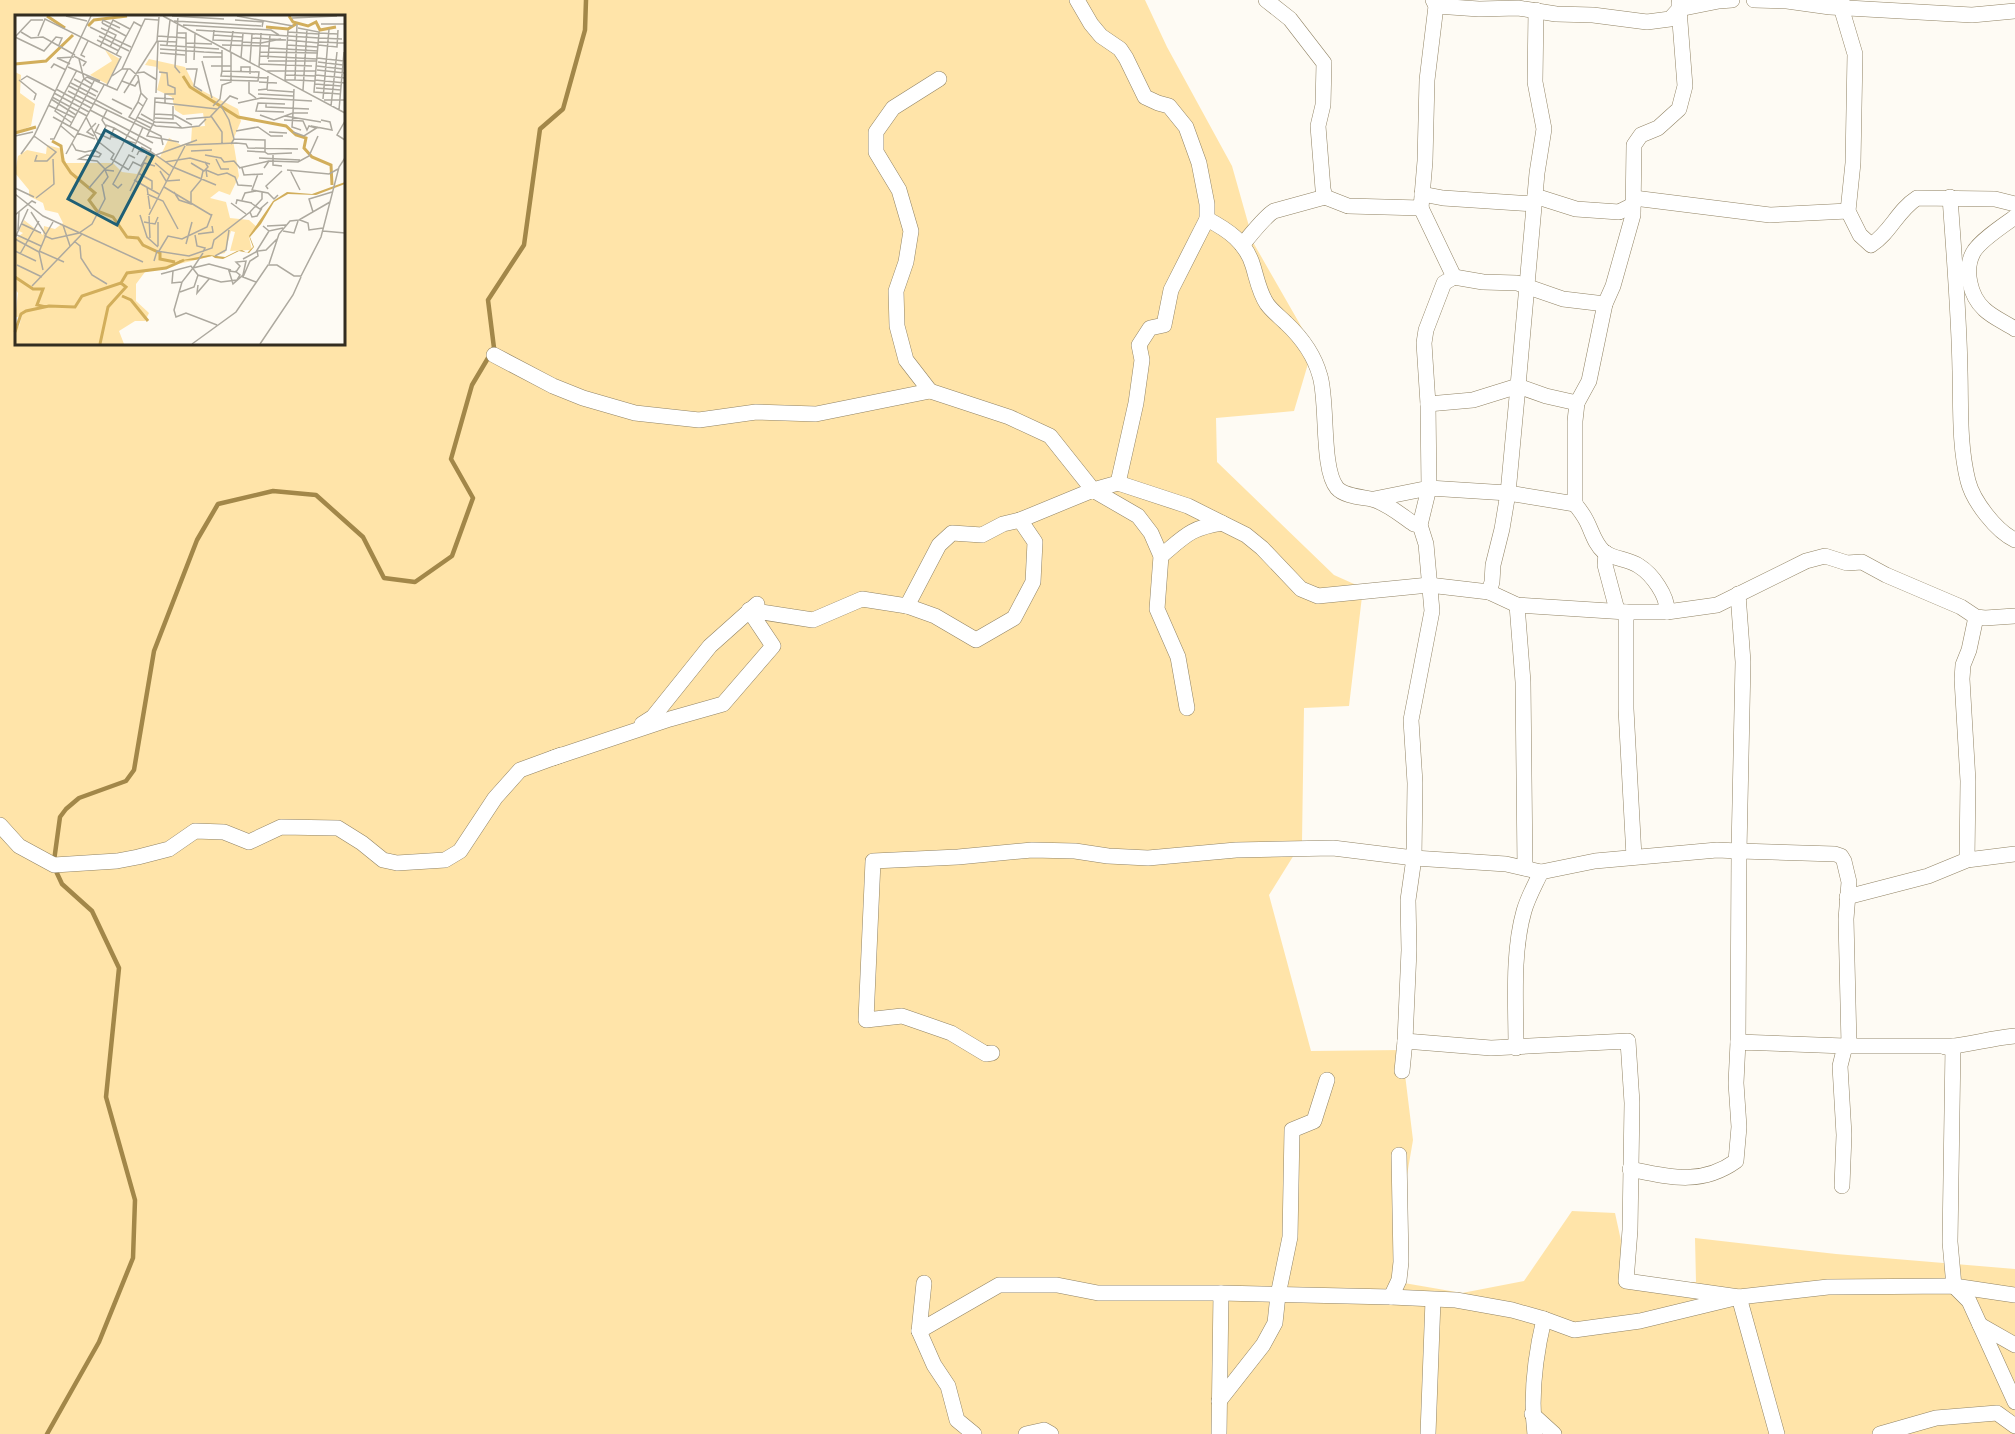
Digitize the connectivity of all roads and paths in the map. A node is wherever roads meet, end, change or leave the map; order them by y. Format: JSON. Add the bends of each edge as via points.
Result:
{"nodes":[{"id":1,"x":1077,"y":0,"type":"edge"},
{"id":2,"x":1266,"y":0,"type":"edge"},
{"id":3,"x":1731,"y":0,"type":"edge"},
{"id":4,"x":1754,"y":0,"type":"edge"},
{"id":5,"x":1435,"y":3,"type":"edge"},
{"id":6,"x":1841,"y":3,"type":"edge"},
{"id":7,"x":1679,"y":4,"type":"edge"},
{"id":8,"x":1536,"y":10,"type":"junction"},
{"id":9,"x":2015,"y":11,"type":"edge"},
{"id":10,"x":939,"y":79,"type":"dead end"},
{"id":11,"x":1325,"y":197,"type":"junction"},
{"id":12,"x":1950,"y":197,"type":"junction"},
{"id":13,"x":1535,"y":200,"type":"junction"},
{"id":14,"x":1421,"y":201,"type":"junction"},
{"id":15,"x":1634,"y":202,"type":"junction"},
{"id":16,"x":2015,"y":204,"type":"edge"},
{"id":17,"x":1848,"y":211,"type":"junction"},
{"id":18,"x":2015,"y":217,"type":"edge"},
{"id":19,"x":1207,"y":219,"type":"junction"},
{"id":20,"x":1242,"y":245,"type":"junction"},
{"id":21,"x":1454,"y":277,"type":"junction"},
{"id":22,"x":1526,"y":285,"type":"junction"},
{"id":23,"x":1605,"y":304,"type":"junction"},
{"id":24,"x":2015,"y":329,"type":"edge"},
{"id":25,"x":494,"y":355,"type":"dead end"},
{"id":26,"x":1518,"y":386,"type":"junction"},
{"id":27,"x":930,"y":391,"type":"junction"},
{"id":28,"x":1577,"y":403,"type":"junction"},
{"id":29,"x":1428,"y":404,"type":"junction"},
{"id":30,"x":1118,"y":483,"type":"junction"},
{"id":31,"x":1429,"y":488,"type":"junction"},
{"id":32,"x":1093,"y":490,"type":"junction"},
{"id":33,"x":1508,"y":493,"type":"junction"},
{"id":34,"x":1374,"y":499,"type":"junction"},
{"id":35,"x":1575,"y":504,"type":"junction"},
{"id":36,"x":1020,"y":520,"type":"junction"},
{"id":37,"x":1222,"y":523,"type":"junction"},
{"id":38,"x":1420,"y":525,"type":"junction"},
{"id":39,"x":2015,"y":540,"type":"edge"},
{"id":40,"x":1606,"y":553,"type":"junction"},
{"id":41,"x":1161,"y":556,"type":"junction"},
{"id":42,"x":1429,"y":585,"type":"junction"},
{"id":43,"x":1489,"y":592,"type":"junction"},
{"id":44,"x":1738,"y":594,"type":"junction"},
{"id":45,"x":1517,"y":605,"type":"junction"},
{"id":46,"x":754,"y":606,"type":"junction"},
{"id":47,"x":907,"y":606,"type":"junction"},
{"id":48,"x":1621,"y":611,"type":"junction"},
{"id":49,"x":1667,"y":612,"type":"junction"},
{"id":50,"x":2015,"y":616,"type":"edge"},
{"id":51,"x":1976,"y":617,"type":"junction"},
{"id":52,"x":1187,"y":708,"type":"dead end"},
{"id":53,"x":553,"y":758,"type":"junction"},
{"id":54,"x":0,"y":825,"type":"edge"},
{"id":55,"x":1739,"y":851,"type":"junction"},
{"id":56,"x":2015,"y":854,"type":"edge"},
{"id":57,"x":1634,"y":857,"type":"junction"},
{"id":58,"x":1414,"y":858,"type":"junction"},
{"id":59,"x":1966,"y":860,"type":"junction"},
{"id":60,"x":1525,"y":868,"type":"junction"},
{"id":61,"x":1541,"y":872,"type":"junction"},
{"id":62,"x":1847,"y":897,"type":"junction"},
{"id":63,"x":2015,"y":1036,"type":"edge"},
{"id":64,"x":1405,"y":1041,"type":"junction"},
{"id":65,"x":1738,"y":1042,"type":"junction"},
{"id":66,"x":1846,"y":1045,"type":"junction"},
{"id":67,"x":1953,"y":1046,"type":"junction"},
{"id":68,"x":1516,"y":1048,"type":"junction"},
{"id":69,"x":992,"y":1053,"type":"dead end"},
{"id":70,"x":1402,"y":1071,"type":"dead end"},
{"id":71,"x":1327,"y":1080,"type":"dead end"},
{"id":72,"x":1399,"y":1155,"type":"dead end"},
{"id":73,"x":1630,"y":1169,"type":"junction"},
{"id":74,"x":1842,"y":1186,"type":"dead end"},
{"id":75,"x":924,"y":1283,"type":"dead end"},
{"id":76,"x":1954,"y":1286,"type":"junction"},
{"id":77,"x":1221,"y":1293,"type":"junction"},
{"id":78,"x":1278,"y":1295,"type":"junction"},
{"id":79,"x":2015,"y":1295,"type":"edge"},
{"id":80,"x":1391,"y":1297,"type":"junction"},
{"id":81,"x":1739,"y":1298,"type":"junction"},
{"id":82,"x":1433,"y":1299,"type":"junction"},
{"id":83,"x":1544,"y":1318,"type":"junction"},
{"id":84,"x":1980,"y":1325,"type":"junction"},
{"id":85,"x":919,"y":1332,"type":"junction"},
{"id":86,"x":2015,"y":1345,"type":"edge"},
{"id":87,"x":1220,"y":1401,"type":"junction"},
{"id":88,"x":2015,"y":1402,"type":"edge"},
{"id":89,"x":1532,"y":1414,"type":"junction"},
{"id":90,"x":2015,"y":1426,"type":"edge"},
{"id":91,"x":974,"y":1434,"type":"edge"},
{"id":92,"x":1026,"y":1434,"type":"edge"},
{"id":93,"x":1051,"y":1434,"type":"edge"},
{"id":94,"x":1219,"y":1434,"type":"edge"},
{"id":95,"x":1428,"y":1434,"type":"edge"},
{"id":96,"x":1535,"y":1434,"type":"edge"},
{"id":97,"x":1554,"y":1434,"type":"edge"},
{"id":98,"x":1778,"y":1434,"type":"edge"},
{"id":99,"x":1880,"y":1434,"type":"edge"}],
"edges":[{"from":1,"to":19,"type":"street","via":[[1090,24],[1120,49],[1145,97],[1169,106],[1186,128],[1199,163]]},
{"from":2,"to":11,"type":"street","via":[[1290,19],[1324,63],[1318,126]]},
{"from":3,"to":7,"type":"street"},
{"from":4,"to":6,"type":"street"},
{"from":5,"to":8,"type":"street"},
{"from":5,"to":14,"type":"street"},
{"from":6,"to":9,"type":"street","via":[[1972,15]]},
{"from":6,"to":17,"type":"street","via":[[1855,54]]},
{"from":7,"to":8,"type":"street","via":[[1670,19],[1647,22]]},
{"from":7,"to":15,"type":"street","via":[[1685,86],[1679,109],[1658,128],[1641,135],[1634,145]]},
{"from":8,"to":13,"type":"street","via":[[1535,82],[1544,129]]},
{"from":10,"to":27,"type":"street","via":[[893,108],[876,132],[876,152],[899,190],[911,231],[896,291],[897,326],[906,360]]},
{"from":11,"to":14,"type":"street","via":[[1348,206]]},
{"from":11,"to":20,"type":"street","via":[[1268,214]]},
{"from":12,"to":16,"type":"street"},
{"from":12,"to":17,"type":"street","via":[[1917,198],[1906,205],[1885,234],[1870,244],[1860,235]]},
{"from":12,"to":39,"type":"street","via":[[1962,446],[1968,483],[1990,521]]},
{"from":13,"to":14,"type":"street"},
{"from":13,"to":15,"type":"street","via":[[1583,210],[1619,212]]},
{"from":13,"to":22,"type":"street"},
{"from":14,"to":21,"type":"street"},
{"from":15,"to":17,"type":"street","via":[[1770,214]]},
{"from":15,"to":23,"type":"street"},
{"from":18,"to":24,"type":"street","via":[[1973,252],[1969,268],[1970,285],[1983,309]]},
{"from":19,"to":20,"type":"street","via":[[1227,230]]},
{"from":19,"to":30,"type":"street","via":[[1171,290],[1164,325],[1150,328],[1138,345],[1142,360],[1138,392]]},
{"from":20,"to":34,"type":"street","via":[[1262,296],[1310,349],[1321,376],[1326,446],[1337,488]]},
{"from":21,"to":22,"type":"street"},
{"from":21,"to":29,"type":"street","via":[[1444,283],[1426,330]]},
{"from":22,"to":23,"type":"street","via":[[1563,299]]},
{"from":22,"to":26,"type":"street"},
{"from":23,"to":28,"type":"street","via":[[1589,381]]},
{"from":25,"to":27,"type":"street","via":[[583,398],[635,413],[699,420],[756,412],[816,414]]},
{"from":26,"to":28,"type":"street"},
{"from":26,"to":29,"type":"street","via":[[1473,400]]},
{"from":26,"to":33,"type":"street"},
{"from":27,"to":32,"type":"street","via":[[1009,417],[1050,436]]},
{"from":28,"to":35,"type":"street"},
{"from":29,"to":31,"type":"street"},
{"from":30,"to":32,"type":"street"},
{"from":30,"to":37,"type":"street","via":[[1188,506]]},
{"from":31,"to":33,"type":"street"},
{"from":31,"to":34,"type":"street"},
{"from":31,"to":38,"type":"street"},
{"from":32,"to":36,"type":"street"},
{"from":32,"to":41,"type":"street","via":[[1138,516]]},
{"from":33,"to":35,"type":"street"},
{"from":33,"to":43,"type":"street"},
{"from":34,"to":38,"type":"street"},
{"from":35,"to":40,"type":"street"},
{"from":36,"to":47,"type":"street","via":[[982,535],[952,533],[939,545]]},
{"from":36,"to":47,"type":"street","via":[[1035,542],[1033,582],[1014,618],[976,640],[935,616]]},
{"from":37,"to":41,"type":"street","via":[[1199,527]]},
{"from":37,"to":42,"type":"street","via":[[1246,535],[1301,589],[1318,596]]},
{"from":38,"to":42,"type":"street","via":[[1426,544]]},
{"from":40,"to":48,"type":"street","via":[[1605,565]]},
{"from":40,"to":49,"type":"street","via":[[1640,566],[1662,592]]},
{"from":41,"to":52,"type":"street","via":[[1157,609],[1178,657]]},
{"from":42,"to":43,"type":"street"},
{"from":42,"to":58,"type":"street","via":[[1432,611],[1410,720],[1415,783]]},
{"from":43,"to":45,"type":"street"},
{"from":44,"to":49,"type":"street","via":[[1717,605]]},
{"from":44,"to":51,"type":"street","via":[[1806,561],[1825,556],[1863,562]]},
{"from":44,"to":55,"type":"street","via":[[1743,662]]},
{"from":45,"to":48,"type":"street"},
{"from":45,"to":60,"type":"street","via":[[1523,682]]},
{"from":46,"to":47,"type":"street","via":[[813,620],[862,599]]},
{"from":46,"to":53,"type":"street","via":[[710,646],[653,717],[616,739]]},
{"from":46,"to":53,"type":"street","via":[[773,646],[723,704]]},
{"from":48,"to":49,"type":"street"},
{"from":48,"to":57,"type":"street"},
{"from":50,"to":51,"type":"street"},
{"from":51,"to":59,"type":"street","via":[[1962,679],[1968,781]]},
{"from":53,"to":54,"type":"street","via":[[520,770],[495,798],[460,851],[445,860],[383,860],[338,828],[310,826],[281,827],[249,842],[224,831],[195,831],[169,849],[138,857],[54,865],[19,846]]},
{"from":55,"to":57,"type":"street"},
{"from":55,"to":62,"type":"street","via":[[1841,856],[1849,882]]},
{"from":55,"to":65,"type":"street"},
{"from":56,"to":59,"type":"street"},
{"from":57,"to":61,"type":"street"},
{"from":58,"to":60,"type":"street"},
{"from":58,"to":64,"type":"street","via":[[1408,900]]},
{"from":58,"to":69,"type":"street","via":[[1333,848],[1236,850],[1148,858],[1032,850],[873,861],[866,1020],[902,1016],[951,1033],[986,1054]]},
{"from":59,"to":62,"type":"street","via":[[1928,876]]},
{"from":60,"to":61,"type":"street"},
{"from":61,"to":68,"type":"street","via":[[1524,912],[1521,930],[1515,978]]},
{"from":62,"to":66,"type":"street"},
{"from":63,"to":67,"type":"street"},
{"from":64,"to":68,"type":"street"},
{"from":64,"to":70,"type":"street"},
{"from":65,"to":66,"type":"street"},
{"from":65,"to":73,"type":"street","via":[[1736,1161],[1709,1175],[1692,1178]]},
{"from":66,"to":67,"type":"street"},
{"from":66,"to":74,"type":"street","via":[[1840,1066]]},
{"from":67,"to":76,"type":"street","via":[[1950,1242]]},
{"from":68,"to":73,"type":"street","via":[[1628,1041],[1632,1103]]},
{"from":71,"to":78,"type":"street","via":[[1314,1121],[1292,1130],[1290,1238]]},
{"from":72,"to":80,"type":"street","via":[[1401,1263]]},
{"from":73,"to":81,"type":"street","via":[[1626,1281]]},
{"from":75,"to":85,"type":"street"},
{"from":76,"to":79,"type":"street"},
{"from":76,"to":81,"type":"street","via":[[1828,1287]]},
{"from":76,"to":84,"type":"street","via":[[1969,1300]]},
{"from":77,"to":78,"type":"street"},
{"from":77,"to":85,"type":"street","via":[[1098,1293],[1057,1285],[999,1285]]},
{"from":77,"to":87,"type":"street"},
{"from":78,"to":80,"type":"street"},
{"from":78,"to":87,"type":"street","via":[[1275,1323],[1263,1345]]},
{"from":80,"to":82,"type":"street"},
{"from":81,"to":83,"type":"street","via":[[1640,1321],[1574,1330]]},
{"from":81,"to":98,"type":"street"},
{"from":82,"to":83,"type":"street","via":[[1485,1304]]},
{"from":82,"to":95,"type":"street"},
{"from":83,"to":89,"type":"street"},
{"from":84,"to":86,"type":"street"},
{"from":84,"to":88,"type":"street"},
{"from":85,"to":91,"type":"street","via":[[948,1386],[957,1420]]},
{"from":87,"to":94,"type":"street"},
{"from":89,"to":96,"type":"street"},
{"from":89,"to":97,"type":"street"},
{"from":90,"to":99,"type":"street","via":[[1997,1413],[1936,1418]]},
{"from":92,"to":93,"type":"street","via":[[1044,1430]]}]}
